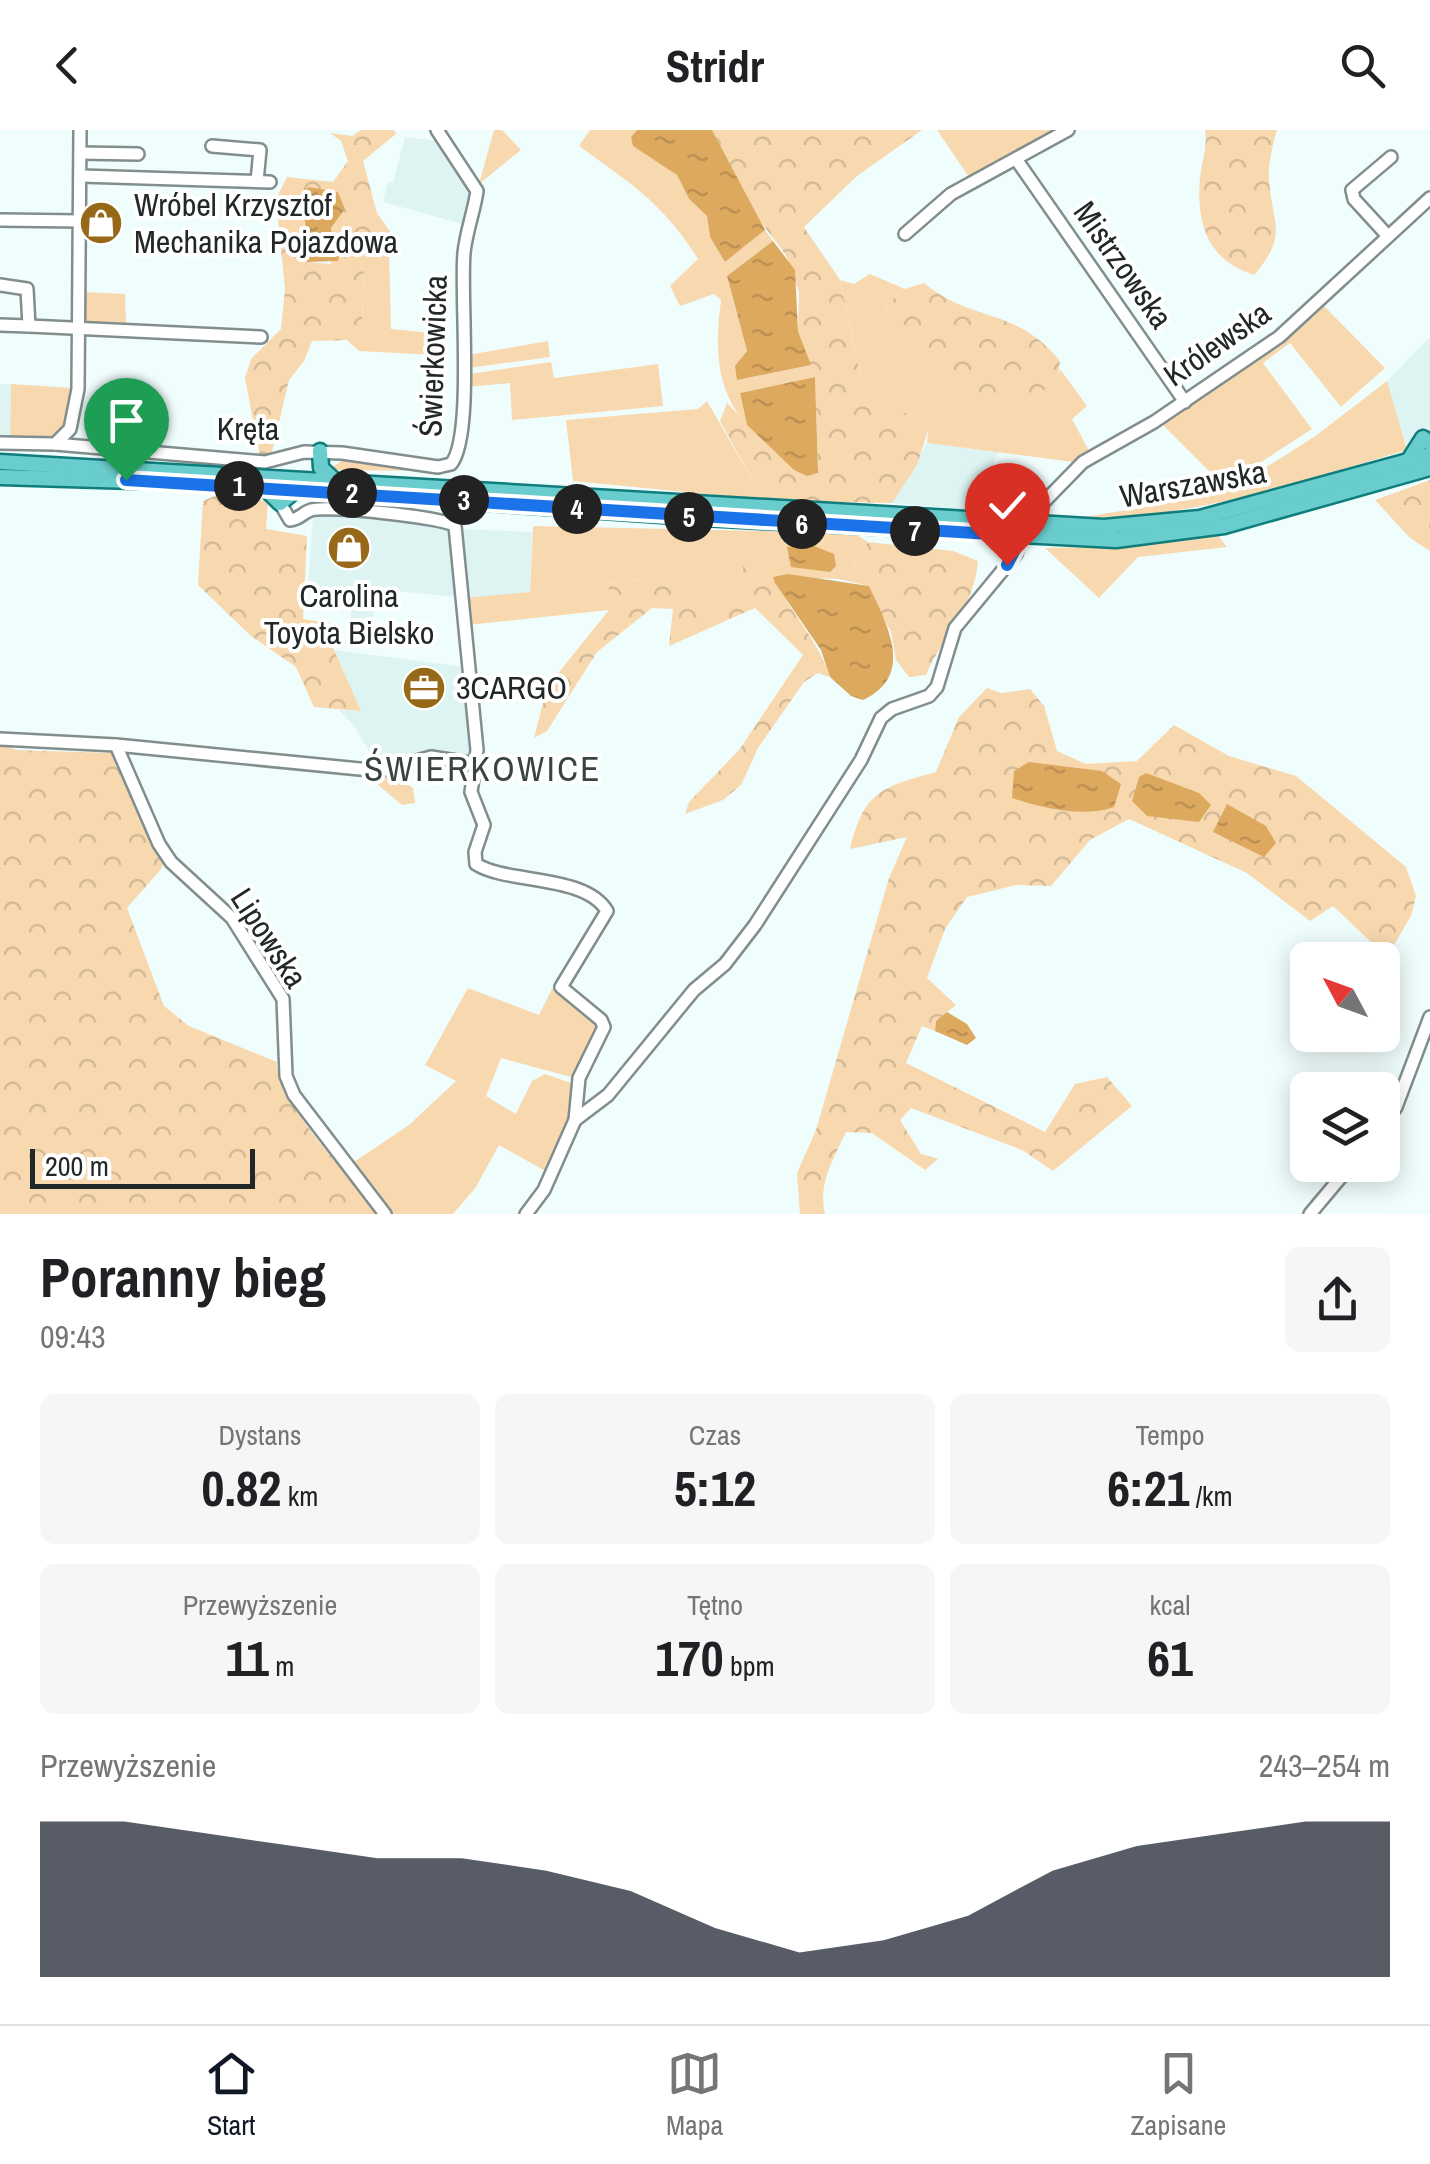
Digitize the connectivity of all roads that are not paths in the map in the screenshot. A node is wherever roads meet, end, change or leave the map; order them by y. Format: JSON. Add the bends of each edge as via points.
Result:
{"nodes":[{"id":1,"x":80,"y":130,"type":"edge"},
{"id":2,"x":437,"y":130,"type":"edge"},
{"id":3,"x":1068,"y":130,"type":"edge"},
{"id":4,"x":212,"y":146,"type":"dead end"},
{"id":5,"x":80,"y":153,"type":"junction"},
{"id":6,"x":138,"y":154,"type":"dead end"},
{"id":7,"x":1391,"y":157,"type":"dead end"},
{"id":8,"x":1016,"y":159,"type":"junction"},
{"id":9,"x":81,"y":176,"type":"junction"},
{"id":10,"x":1430,"y":198,"type":"edge"},
{"id":11,"x":0,"y":220,"type":"edge"},
{"id":12,"x":80,"y":221,"type":"junction"},
{"id":13,"x":905,"y":234,"type":"dead end"},
{"id":14,"x":1388,"y":234,"type":"junction"},
{"id":15,"x":0,"y":285,"type":"edge"},
{"id":16,"x":0,"y":326,"type":"edge"},
{"id":17,"x":30,"y":326,"type":"junction"},
{"id":18,"x":80,"y":326,"type":"junction"},
{"id":19,"x":261,"y":337,"type":"dead end"},
{"id":20,"x":1185,"y":402,"type":"junction"},
{"id":21,"x":0,"y":443,"type":"edge"},
{"id":22,"x":1430,"y":443,"type":"edge"},
{"id":23,"x":55,"y":444,"type":"junction"},
{"id":24,"x":320,"y":451,"type":"junction"},
{"id":25,"x":1430,"y":455,"type":"edge"},
{"id":26,"x":1408,"y":461,"type":"junction"},
{"id":27,"x":0,"y":462,"type":"edge"},
{"id":28,"x":1430,"y":468,"type":"edge"},
{"id":29,"x":0,"y":477,"type":"edge"},
{"id":30,"x":335,"y":481,"type":"junction"},
{"id":31,"x":266,"y":488,"type":"junction"},
{"id":32,"x":296,"y":490,"type":"junction"},
{"id":33,"x":280,"y":503,"type":"junction"},
{"id":34,"x":1033,"y":525,"type":"junction"},
{"id":35,"x":1022,"y":536,"type":"junction"},
{"id":36,"x":0,"y":739,"type":"edge"},
{"id":37,"x":116,"y":745,"type":"junction"},
{"id":38,"x":476,"y":764,"type":"junction"},
{"id":39,"x":1430,"y":1017,"type":"edge"},
{"id":40,"x":1400,"y":1096,"type":"edge"},
{"id":41,"x":575,"y":1120,"type":"junction"},
{"id":42,"x":1337,"y":1182,"type":"edge"},
{"id":43,"x":385,"y":1214,"type":"edge"},
{"id":44,"x":526,"y":1214,"type":"edge"},
{"id":45,"x":1310,"y":1214,"type":"edge"}],
"edges":[{"from":1,"to":5,"type":"street"},
{"from":2,"to":24,"type":"street","name":"Świerkowicka","via":[[477,192],[464,248],[456,459],[438,466]]},
{"from":3,"to":8,"type":"street"},
{"from":4,"to":9,"type":"street","via":[[260,150],[264,181]]},
{"from":5,"to":6,"type":"street"},
{"from":5,"to":9,"type":"street"},
{"from":7,"to":14,"type":"street","via":[[1352,190]]},
{"from":8,"to":13,"type":"street","via":[[936,204]]},
{"from":8,"to":20,"type":"street","name":"Mistrzowska"},
{"from":9,"to":12,"type":"street"},
{"from":10,"to":14,"type":"street","name":"Królewska"},
{"from":11,"to":12,"type":"street"},
{"from":12,"to":18,"type":"street"},
{"from":14,"to":20,"type":"street","name":"Królewska","via":[[1325,299]]},
{"from":15,"to":17,"type":"street","via":[[27,289]]},
{"from":16,"to":17,"type":"street"},
{"from":17,"to":18,"type":"street"},
{"from":18,"to":19,"type":"street"},
{"from":18,"to":23,"type":"street","via":[[70,429]]},
{"from":20,"to":34,"type":"street","name":"Królewska","via":[[1083,462],[1039,507]]},
{"from":21,"to":23,"type":"street","name":"Kręta"},
{"from":22,"to":26,"type":"main road","via":[[1423,438]]},
{"from":23,"to":24,"type":"street","name":"Kręta","via":[[265,462]]},
{"from":24,"to":30,"type":"main road","via":[[321,468]]},
{"from":25,"to":26,"type":"main road","name":"Warszawska"},
{"from":26,"to":34,"type":"main road","name":"Warszawska","via":[[1200,518],[1137,526]]},
{"from":27,"to":30,"type":"main road","name":"Warszawska"},
{"from":28,"to":35,"type":"main road","name":"Warszawska","via":[[1195,532],[1116,540]]},
{"from":29,"to":31,"type":"main road","name":"Warszawska"},
{"from":30,"to":34,"type":"main road","name":"Warszawska"},
{"from":31,"to":32,"type":"main road","name":"Warszawska"},
{"from":31,"to":33,"type":"main road"},
{"from":32,"to":33,"type":"main road"},
{"from":32,"to":35,"type":"main road","name":"Warszawska"},
{"from":33,"to":38,"type":"street","via":[[290,520],[318,510],[444,519],[454,526]]},
{"from":35,"to":41,"type":"street","via":[[1016,554],[956,628],[937,686],[881,718],[862,760],[755,926],[608,1094]]},
{"from":36,"to":37,"type":"street"},
{"from":37,"to":38,"type":"street","via":[[380,771],[430,757]]},
{"from":37,"to":43,"type":"street","name":"Lipowska","via":[[159,844],[232,918],[283,999],[286,1076],[294,1095]]},
{"from":38,"to":41,"type":"street","via":[[471,792],[484,825],[476,864],[567,888],[607,911],[561,987],[604,1024],[579,1078]]},
{"from":39,"to":40,"type":"street"},
{"from":41,"to":44,"type":"street"},
{"from":42,"to":45,"type":"street"}]}
